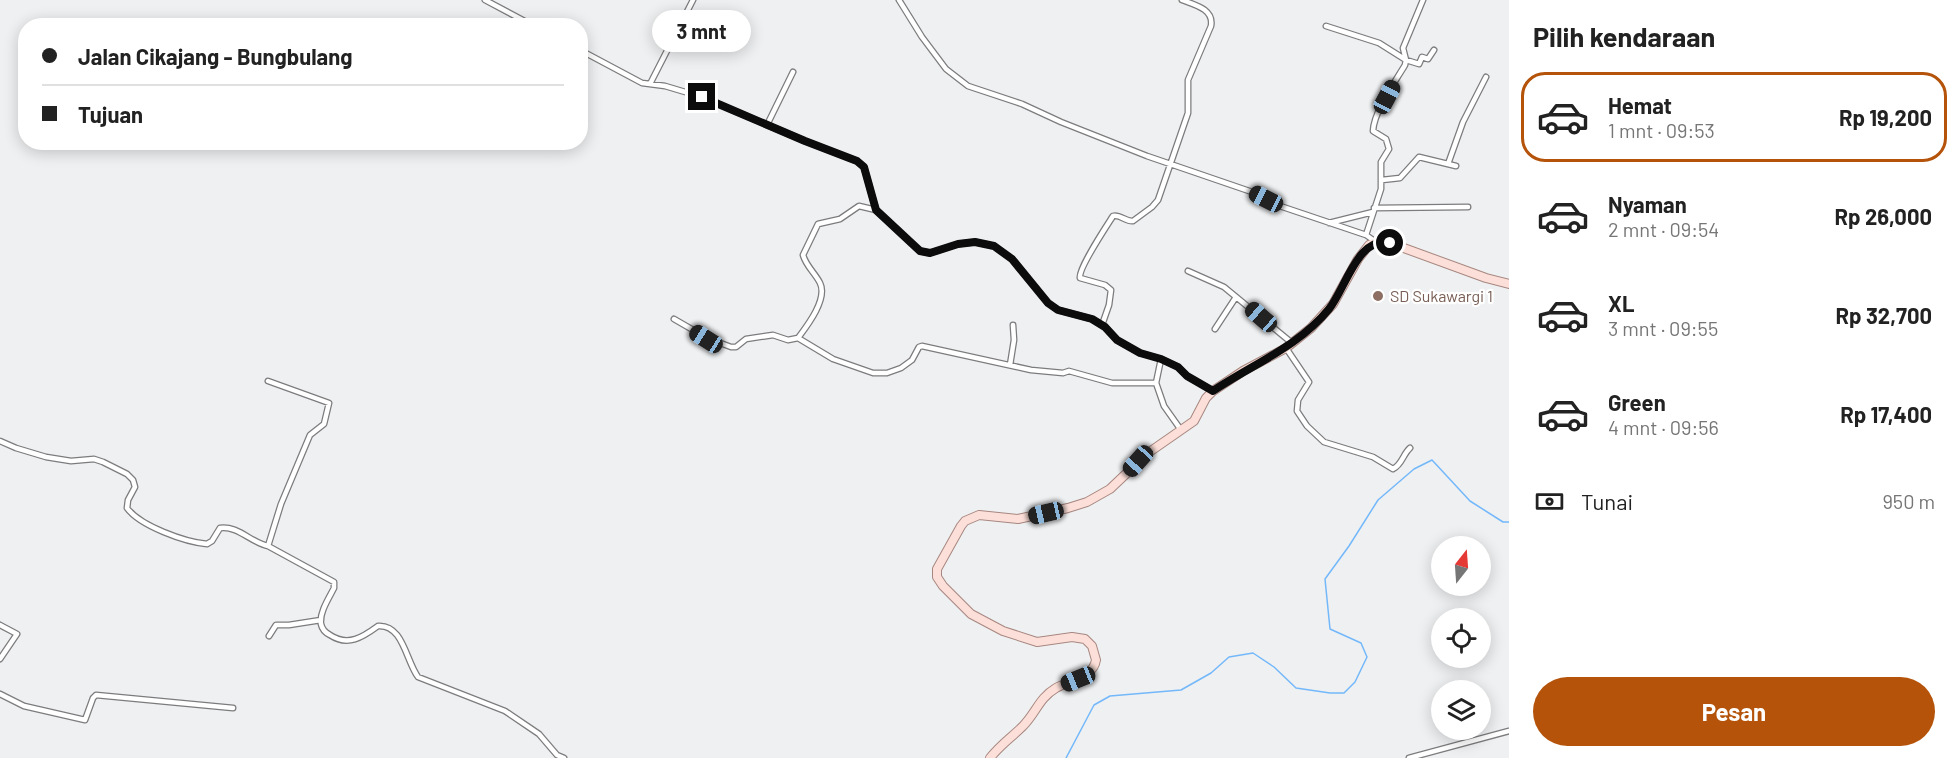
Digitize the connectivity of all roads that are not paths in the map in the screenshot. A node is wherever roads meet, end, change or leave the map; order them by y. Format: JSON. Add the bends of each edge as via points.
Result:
{"nodes":[{"id":1,"x":485,"y":0,"type":"edge"},
{"id":2,"x":693,"y":0,"type":"edge"},
{"id":3,"x":899,"y":0,"type":"edge"},
{"id":4,"x":1182,"y":0,"type":"edge"},
{"id":5,"x":1423,"y":0,"type":"edge"},
{"id":6,"x":519,"y":18,"type":"edge"},
{"id":7,"x":1326,"y":26,"type":"dead end"},
{"id":8,"x":1434,"y":50,"type":"dead end"},
{"id":9,"x":588,"y":54,"type":"edge"},
{"id":10,"x":1406,"y":60,"type":"junction"},
{"id":11,"x":793,"y":72,"type":"dead end"},
{"id":12,"x":1486,"y":77,"type":"dead end"},
{"id":13,"x":650,"y":84,"type":"junction"},
{"id":14,"x":767,"y":125,"type":"junction"},
{"id":15,"x":1170,"y":163,"type":"junction"},
{"id":16,"x":1448,"y":164,"type":"junction"},
{"id":17,"x":1456,"y":166,"type":"dead end"},
{"id":18,"x":1382,"y":180,"type":"junction"},
{"id":19,"x":1468,"y":207,"type":"dead end"},
{"id":20,"x":876,"y":210,"type":"junction"},
{"id":21,"x":1374,"y":210,"type":"junction"},
{"id":22,"x":1329,"y":223,"type":"junction"},
{"id":23,"x":1366,"y":235,"type":"junction"},
{"id":24,"x":1376,"y":242,"type":"junction"},
{"id":25,"x":1188,"y":271,"type":"dead end"},
{"id":26,"x":1509,"y":284,"type":"edge"},
{"id":27,"x":1236,"y":297,"type":"junction"},
{"id":28,"x":674,"y":319,"type":"dead end"},
{"id":29,"x":1013,"y":325,"type":"dead end"},
{"id":30,"x":1102,"y":325,"type":"junction"},
{"id":31,"x":1215,"y":329,"type":"dead end"},
{"id":32,"x":798,"y":338,"type":"junction"},
{"id":33,"x":1289,"y":345,"type":"junction"},
{"id":34,"x":1161,"y":359,"type":"junction"},
{"id":35,"x":1010,"y":365,"type":"junction"},
{"id":36,"x":268,"y":381,"type":"dead end"},
{"id":37,"x":1156,"y":383,"type":"junction"},
{"id":38,"x":1213,"y":391,"type":"junction"},
{"id":39,"x":1181,"y":431,"type":"junction"},
{"id":40,"x":0,"y":441,"type":"edge"},
{"id":41,"x":1410,"y":448,"type":"dead end"},
{"id":42,"x":268,"y":546,"type":"junction"},
{"id":43,"x":321,"y":620,"type":"junction"},
{"id":44,"x":0,"y":625,"type":"edge"},
{"id":45,"x":269,"y":636,"type":"dead end"},
{"id":46,"x":0,"y":658,"type":"edge"},
{"id":47,"x":0,"y":694,"type":"edge"},
{"id":48,"x":233,"y":708,"type":"dead end"},
{"id":49,"x":1509,"y":731,"type":"edge"},
{"id":50,"x":564,"y":758,"type":"edge"},
{"id":51,"x":990,"y":758,"type":"edge"},
{"id":52,"x":1409,"y":758,"type":"edge"}],
"edges":[{"from":1,"to":6,"type":"street"},
{"from":2,"to":13,"type":"street"},
{"from":3,"to":15,"type":"street","via":[[946,69],[968,86]]},
{"from":4,"to":15,"type":"street","via":[[1202,8],[1212,22],[1188,81],[1188,112]]},
{"from":5,"to":10,"type":"street","via":[[1403,48]]},
{"from":7,"to":10,"type":"street","via":[[1379,43]]},
{"from":8,"to":10,"type":"street","via":[[1428,59],[1422,57],[1419,64]]},
{"from":9,"to":13,"type":"street"},
{"from":10,"to":18,"type":"street","via":[[1372,127],[1389,145],[1381,162]]},
{"from":11,"to":14,"type":"street"},
{"from":12,"to":16,"type":"street","via":[[1463,122]]},
{"from":13,"to":14,"type":"street","via":[[702,97]]},
{"from":14,"to":20,"type":"street","via":[[857,161],[864,167]]},
{"from":15,"to":22,"type":"street"},
{"from":15,"to":30,"type":"street","via":[[1155,204],[1131,221],[1113,216],[1083,265],[1079,278],[1111,290]]},
{"from":16,"to":17,"type":"street"},
{"from":16,"to":18,"type":"street","via":[[1419,157],[1400,178]]},
{"from":18,"to":21,"type":"street"},
{"from":19,"to":21,"type":"street"},
{"from":20,"to":30,"type":"street","via":[[925,253],[975,242],[994,246],[1012,259],[1048,303]]},
{"from":20,"to":32,"type":"street","via":[[859,207],[815,228],[802,255],[820,282],[822,295],[810,323]]},
{"from":21,"to":22,"type":"street"},
{"from":21,"to":23,"type":"street"},
{"from":22,"to":23,"type":"street"},
{"from":23,"to":24,"type":"street"},
{"from":24,"to":26,"type":"main road","via":[[1390,243]]},
{"from":24,"to":33,"type":"main road","via":[[1362,252],[1323,316]]},
{"from":25,"to":27,"type":"street","via":[[1218,283]]},
{"from":27,"to":31,"type":"street"},
{"from":27,"to":33,"type":"street"},
{"from":28,"to":32,"type":"street","via":[[706,339],[731,347],[746,339],[773,335],[788,340]]},
{"from":29,"to":35,"type":"street"},
{"from":30,"to":34,"type":"street","via":[[1117,340]]},
{"from":32,"to":35,"type":"street","via":[[833,359],[873,373],[901,368],[922,346]]},
{"from":33,"to":38,"type":"main road"},
{"from":33,"to":41,"type":"street","via":[[1310,382],[1296,404],[1297,411],[1317,437],[1373,457],[1394,469]]},
{"from":34,"to":37,"type":"street"},
{"from":34,"to":38,"type":"street"},
{"from":35,"to":37,"type":"street","via":[[1049,372],[1069,371],[1112,383]]},
{"from":36,"to":42,"type":"street","via":[[329,403],[324,424],[310,435]]},
{"from":37,"to":39,"type":"street","via":[[1164,406]]},
{"from":38,"to":39,"type":"main road","via":[[1194,421]]},
{"from":39,"to":51,"type":"main road","via":[[1148,453],[1110,489],[1087,502],[1018,519],[974,516],[965,521],[950,544],[936,573],[939,582],[971,614],[1003,631],[1037,642],[1072,637],[1085,639],[1094,650],[1095,665],[1089,673],[1044,697],[1022,727]]},
{"from":40,"to":42,"type":"street","via":[[46,458],[94,459],[127,474],[135,487],[127,508],[171,535],[207,544],[220,528],[227,527],[254,543]]},
{"from":42,"to":43,"type":"street","via":[[334,582]]},
{"from":43,"to":45,"type":"street","via":[[276,625]]},
{"from":43,"to":50,"type":"street","via":[[325,632],[346,641],[363,637],[378,626],[390,628],[397,634],[418,677],[505,711],[539,734]]},
{"from":44,"to":46,"type":"street","via":[[17,634]]},
{"from":47,"to":48,"type":"street","via":[[24,706],[85,720],[96,695]]},
{"from":49,"to":52,"type":"street"}]}
